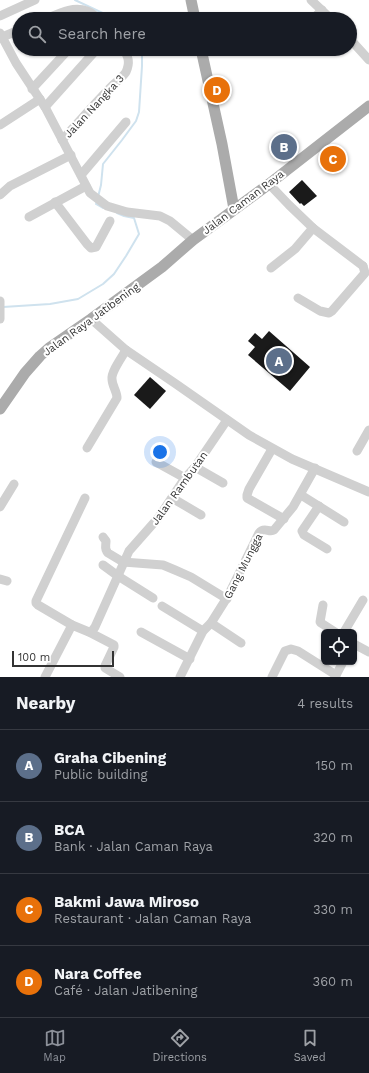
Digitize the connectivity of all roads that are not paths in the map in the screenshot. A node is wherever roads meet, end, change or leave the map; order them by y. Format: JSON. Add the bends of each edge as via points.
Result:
{"nodes":[{"id":1,"x":35,"y":0,"type":"edge"},
{"id":2,"x":191,"y":0,"type":"edge"},
{"id":3,"x":311,"y":0,"type":"edge"},
{"id":4,"x":322,"y":10,"type":"edge"},
{"id":5,"x":64,"y":12,"type":"edge"},
{"id":6,"x":88,"y":12,"type":"edge"},
{"id":7,"x":194,"y":12,"type":"edge"},
{"id":8,"x":0,"y":16,"type":"edge"},
{"id":9,"x":12,"y":32,"type":"edge"},
{"id":10,"x":1,"y":36,"type":"edge"},
{"id":11,"x":357,"y":47,"type":"edge"},
{"id":12,"x":12,"y":56,"type":"edge"},
{"id":13,"x":12,"y":56,"type":"edge"},
{"id":14,"x":63,"y":56,"type":"edge"},
{"id":15,"x":90,"y":56,"type":"edge"},
{"id":16,"x":127,"y":56,"type":"edge"},
{"id":17,"x":203,"y":56,"type":"edge"},
{"id":18,"x":369,"y":60,"type":"edge"},
{"id":19,"x":32,"y":89,"type":"junction"},
{"id":20,"x":42,"y":103,"type":"junction"},
{"id":21,"x":368,"y":108,"type":"edge"},
{"id":22,"x":126,"y":122,"type":"dead end"},
{"id":23,"x":0,"y":126,"type":"edge"},
{"id":24,"x":62,"y":140,"type":"junction"},
{"id":25,"x":71,"y":155,"type":"junction"},
{"id":26,"x":81,"y":175,"type":"junction"},
{"id":27,"x":269,"y":184,"type":"junction"},
{"id":28,"x":88,"y":189,"type":"junction"},
{"id":29,"x":0,"y":195,"type":"edge"},
{"id":30,"x":55,"y":202,"type":"junction"},
{"id":31,"x":234,"y":209,"type":"junction"},
{"id":32,"x":29,"y":217,"type":"dead end"},
{"id":33,"x":110,"y":222,"type":"dead end"},
{"id":34,"x":313,"y":228,"type":"junction"},
{"id":35,"x":193,"y":240,"type":"junction"},
{"id":36,"x":366,"y":262,"type":"edge"},
{"id":37,"x":271,"y":268,"type":"dead end"},
{"id":38,"x":298,"y":298,"type":"dead end"},
{"id":39,"x":0,"y":301,"type":"edge"},
{"id":40,"x":0,"y":315,"type":"edge"},
{"id":41,"x":91,"y":319,"type":"junction"},
{"id":42,"x":126,"y":350,"type":"junction"},
{"id":43,"x":0,"y":409,"type":"edge"},
{"id":44,"x":227,"y":420,"type":"junction"},
{"id":45,"x":369,"y":430,"type":"edge"},
{"id":46,"x":87,"y":448,"type":"dead end"},
{"id":47,"x":272,"y":449,"type":"junction"},
{"id":48,"x":357,"y":451,"type":"dead end"},
{"id":49,"x":156,"y":462,"type":"dead end"},
{"id":50,"x":195,"y":467,"type":"junction"},
{"id":51,"x":315,"y":468,"type":"junction"},
{"id":52,"x":185,"y":478,"type":"junction"},
{"id":53,"x":223,"y":483,"type":"dead end"},
{"id":54,"x":14,"y":484,"type":"dead end"},
{"id":55,"x":369,"y":492,"type":"edge"},
{"id":56,"x":301,"y":495,"type":"junction"},
{"id":57,"x":85,"y":498,"type":"dead end"},
{"id":58,"x":172,"y":498,"type":"junction"},
{"id":59,"x":319,"y":506,"type":"junction"},
{"id":60,"x":0,"y":508,"type":"edge"},
{"id":61,"x":201,"y":515,"type":"dead end"},
{"id":62,"x":284,"y":519,"type":"junction"},
{"id":63,"x":344,"y":522,"type":"dead end"},
{"id":64,"x":103,"y":537,"type":"dead end"},
{"id":65,"x":327,"y":549,"type":"dead end"},
{"id":66,"x":123,"y":562,"type":"junction"},
{"id":67,"x":103,"y":565,"type":"dead end"},
{"id":68,"x":118,"y":576,"type":"junction"},
{"id":69,"x":153,"y":598,"type":"dead end"},
{"id":70,"x":227,"y":599,"type":"junction"},
{"id":71,"x":363,"y":600,"type":"dead end"},
{"id":72,"x":323,"y":605,"type":"dead end"},
{"id":73,"x":162,"y":606,"type":"dead end"},
{"id":74,"x":211,"y":622,"type":"junction"},
{"id":75,"x":72,"y":625,"type":"junction"},
{"id":76,"x":330,"y":629,"type":"edge"},
{"id":77,"x":346,"y":629,"type":"edge"},
{"id":78,"x":203,"y":631,"type":"junction"},
{"id":79,"x":89,"y":632,"type":"junction"},
{"id":80,"x":141,"y":632,"type":"dead end"},
{"id":81,"x":240,"y":643,"type":"dead end"},
{"id":82,"x":357,"y":646,"type":"edge"},
{"id":83,"x":369,"y":652,"type":"edge"},
{"id":84,"x":190,"y":659,"type":"junction"},
{"id":85,"x":341,"y":665,"type":"edge"},
{"id":86,"x":335,"y":676,"type":"edge"},
{"id":87,"x":45,"y":677,"type":"edge"},
{"id":88,"x":120,"y":677,"type":"edge"},
{"id":89,"x":180,"y":677,"type":"edge"},
{"id":90,"x":272,"y":677,"type":"edge"}],
"edges":[{"from":1,"to":8,"type":"street"},
{"from":2,"to":7,"type":"main road"},
{"from":3,"to":4,"type":"street"},
{"from":5,"to":6,"type":"street","via":[[78,9]]},
{"from":9,"to":10,"type":"street"},
{"from":10,"to":13,"type":"street"},
{"from":11,"to":18,"type":"street"},
{"from":12,"to":19,"type":"street"},
{"from":14,"to":19,"type":"street"},
{"from":15,"to":20,"type":"street"},
{"from":16,"to":24,"type":"street","name":"Jalan Nangka 3","via":[[129,60],[124,75]]},
{"from":17,"to":31,"type":"main road"},
{"from":19,"to":20,"type":"street"},
{"from":20,"to":23,"type":"street"},
{"from":20,"to":24,"type":"street"},
{"from":21,"to":27,"type":"main road","name":"Jalan Caman Raya"},
{"from":22,"to":26,"type":"street"},
{"from":24,"to":25,"type":"street"},
{"from":25,"to":26,"type":"street"},
{"from":25,"to":29,"type":"street","name":"Jalan Nangka 3","via":[[10,186]]},
{"from":26,"to":28,"type":"street"},
{"from":27,"to":31,"type":"main road","name":"Jalan Caman Raya"},
{"from":27,"to":34,"type":"street"},
{"from":28,"to":30,"type":"street"},
{"from":28,"to":35,"type":"street","via":[[107,206],[170,220]]},
{"from":30,"to":32,"type":"street"},
{"from":30,"to":33,"type":"street","via":[[91,248],[96,247]]},
{"from":31,"to":35,"type":"main road","name":"Jalan Caman Raya"},
{"from":34,"to":36,"type":"street"},
{"from":34,"to":37,"type":"street","via":[[295,250]]},
{"from":35,"to":41,"type":"main road","name":"Jalan Raya Jatibening","via":[[162,267]]},
{"from":36,"to":38,"type":"street","via":[[365,273],[329,313],[320,311]]},
{"from":39,"to":40,"type":"street"},
{"from":41,"to":42,"type":"street"},
{"from":41,"to":43,"type":"main road","name":"Jalan Raya Jatibening","via":[[40,356]]},
{"from":42,"to":44,"type":"street"},
{"from":42,"to":46,"type":"street","via":[[112,375],[117,398]]},
{"from":44,"to":47,"type":"street"},
{"from":44,"to":50,"type":"street","name":"Jalan Rambutan"},
{"from":45,"to":48,"type":"street"},
{"from":47,"to":51,"type":"street"},
{"from":47,"to":62,"type":"street","via":[[249,489],[247,498]]},
{"from":49,"to":52,"type":"street"},
{"from":50,"to":52,"type":"street","name":"Jalan Rambutan"},
{"from":50,"to":53,"type":"street"},
{"from":51,"to":55,"type":"street"},
{"from":51,"to":56,"type":"street","name":"Gang Mungga"},
{"from":52,"to":58,"type":"street","name":"Jalan Rambutan"},
{"from":54,"to":60,"type":"street"},
{"from":56,"to":59,"type":"street"},
{"from":56,"to":62,"type":"street","name":"Gang Mungga"},
{"from":57,"to":75,"type":"street","via":[[36,601],[38,606]]},
{"from":58,"to":61,"type":"street"},
{"from":58,"to":66,"type":"street","name":"Jalan Rambutan"},
{"from":59,"to":63,"type":"street"},
{"from":59,"to":65,"type":"street","via":[[302,531],[304,535]]},
{"from":62,"to":70,"type":"street","name":"Gang Mungga","via":[[273,531],[265,529],[258,532]]},
{"from":64,"to":66,"type":"street","via":[[106,541],[106,551]]},
{"from":66,"to":68,"type":"street","name":"Jalan Rambutan"},
{"from":66,"to":70,"type":"street","via":[[163,565],[190,577]]},
{"from":67,"to":68,"type":"street"},
{"from":68,"to":69,"type":"street"},
{"from":68,"to":79,"type":"street","name":"Jalan Rambutan","via":[[95,628]]},
{"from":70,"to":74,"type":"street","name":"Gang Mungga"},
{"from":71,"to":77,"type":"street"},
{"from":72,"to":76,"type":"street","via":[[320,622]]},
{"from":73,"to":78,"type":"street"},
{"from":74,"to":78,"type":"street","name":"Gang Mungga"},
{"from":74,"to":81,"type":"street"},
{"from":75,"to":79,"type":"street"},
{"from":75,"to":87,"type":"street"},
{"from":78,"to":84,"type":"street","name":"Gang Mungga"},
{"from":79,"to":88,"type":"street","via":[[114,645],[105,668]]},
{"from":80,"to":84,"type":"street"},
{"from":82,"to":83,"type":"street"},
{"from":84,"to":89,"type":"street","name":"Gang Mungga"},
{"from":85,"to":86,"type":"street"},
{"from":86,"to":90,"type":"street","via":[[291,649],[285,651]]}]}
